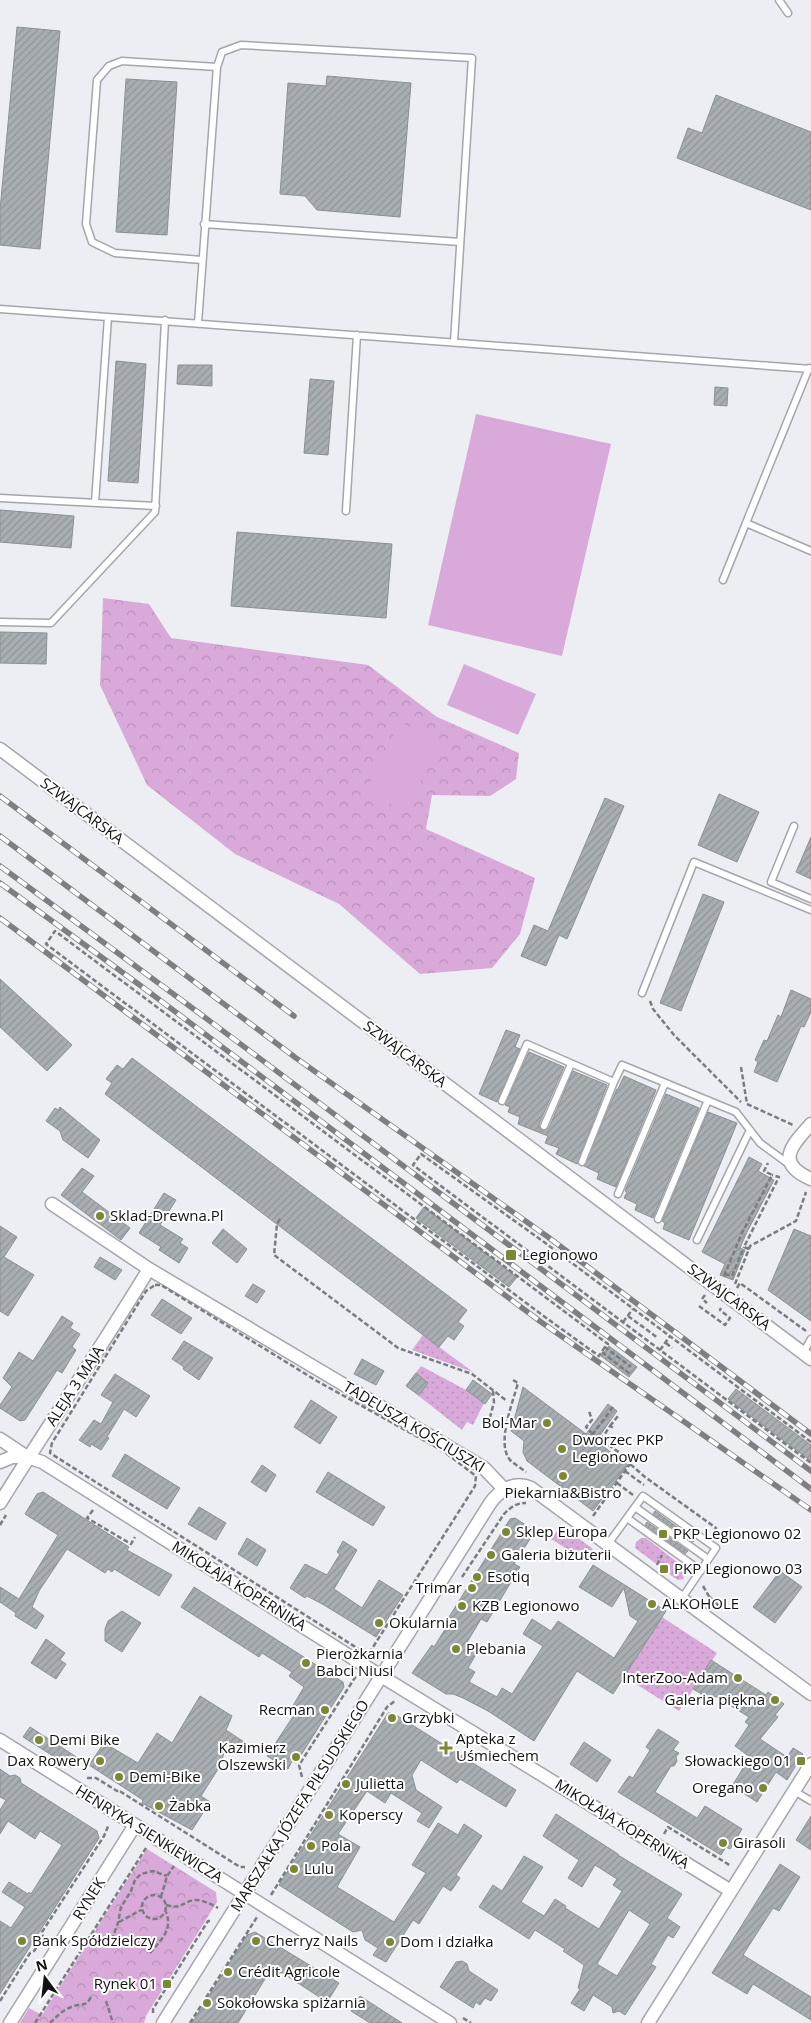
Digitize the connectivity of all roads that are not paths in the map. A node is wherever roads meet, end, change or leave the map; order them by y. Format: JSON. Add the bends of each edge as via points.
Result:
{"nodes":[{"id":1,"x":779,"y":0,"type":"edge"},
{"id":2,"x":788,"y":13,"type":"dead end"},
{"id":3,"x":217,"y":67,"type":"junction"},
{"id":4,"x":204,"y":224,"type":"junction"},
{"id":5,"x":460,"y":242,"type":"junction"},
{"id":6,"x":202,"y":260,"type":"junction"},
{"id":7,"x":0,"y":310,"type":"edge"},
{"id":8,"x":108,"y":317,"type":"junction"},
{"id":9,"x":165,"y":320,"type":"junction"},
{"id":10,"x":198,"y":323,"type":"junction"},
{"id":11,"x":357,"y":335,"type":"junction"},
{"id":12,"x":454,"y":342,"type":"junction"},
{"id":13,"x":810,"y":368,"type":"edge"},
{"id":14,"x":0,"y":498,"type":"edge"},
{"id":15,"x":94,"y":503,"type":"junction"},
{"id":16,"x":156,"y":506,"type":"junction"},
{"id":17,"x":346,"y":511,"type":"dead end"},
{"id":18,"x":746,"y":524,"type":"junction"},
{"id":19,"x":811,"y":551,"type":"edge"},
{"id":20,"x":723,"y":580,"type":"dead end"},
{"id":21,"x":0,"y":622,"type":"edge"},
{"id":22,"x":0,"y":749,"type":"edge"},
{"id":23,"x":794,"y":826,"type":"dead end"},
{"id":24,"x":811,"y":899,"type":"edge"},
{"id":25,"x":811,"y":910,"type":"edge"},
{"id":26,"x":642,"y":993,"type":"dead end"},
{"id":27,"x":571,"y":1064,"type":"junction"},
{"id":28,"x":614,"y":1082,"type":"junction"},
{"id":29,"x":665,"y":1083,"type":"junction"},
{"id":30,"x":502,"y":1100,"type":"dead end"},
{"id":31,"x":708,"y":1100,"type":"junction"},
{"id":32,"x":811,"y":1124,"type":"edge"},
{"id":33,"x":544,"y":1126,"type":"dead end"},
{"id":34,"x":750,"y":1130,"type":"junction"},
{"id":35,"x":582,"y":1162,"type":"dead end"},
{"id":36,"x":791,"y":1165,"type":"junction"},
{"id":37,"x":808,"y":1183,"type":"edge"},
{"id":38,"x":618,"y":1194,"type":"dead end"},
{"id":39,"x":52,"y":1204,"type":"dead end"},
{"id":40,"x":658,"y":1219,"type":"dead end"},
{"id":41,"x":697,"y":1240,"type":"dead end"},
{"id":42,"x":149,"y":1269,"type":"junction"},
{"id":43,"x":811,"y":1339,"type":"edge"},
{"id":44,"x":807,"y":1356,"type":"edge"},
{"id":45,"x":0,"y":1439,"type":"edge"},
{"id":46,"x":28,"y":1457,"type":"junction"},
{"id":47,"x":0,"y":1462,"type":"edge"},
{"id":48,"x":504,"y":1489,"type":"junction"},
{"id":49,"x":4,"y":1504,"type":"edge"},
{"id":50,"x":635,"y":1507,"type":"junction"},
{"id":51,"x":627,"y":1518,"type":"junction"},
{"id":52,"x":608,"y":1544,"type":"junction"},
{"id":53,"x":708,"y":1559,"type":"junction"},
{"id":54,"x":699,"y":1573,"type":"junction"},
{"id":55,"x":682,"y":1598,"type":"junction"},
{"id":56,"x":381,"y":1676,"type":"junction"},
{"id":57,"x":811,"y":1694,"type":"edge"},
{"id":58,"x":0,"y":1740,"type":"edge"},
{"id":59,"x":811,"y":1764,"type":"edge"},
{"id":60,"x":794,"y":1791,"type":"junction"},
{"id":61,"x":811,"y":1801,"type":"edge"},
{"id":62,"x":135,"y":1825,"type":"junction"},
{"id":63,"x":731,"y":1891,"type":"junction"},
{"id":64,"x":244,"y":1894,"type":"junction"},
{"id":65,"x":158,"y":2020,"type":"edge"},
{"id":66,"x":456,"y":2020,"type":"edge"},
{"id":67,"x":10,"y":2023,"type":"edge"},
{"id":68,"x":648,"y":2023,"type":"edge"}],
"edges":[{"from":1,"to":2,"type":"lane"},
{"from":3,"to":4,"type":"lane"},
{"from":3,"to":5,"type":"lane","via":[[222,52],[241,45],[472,58]]},
{"from":3,"to":6,"type":"lane","via":[[122,61],[109,66],[97,80],[86,224],[92,242],[116,254]]},
{"from":4,"to":5,"type":"lane"},
{"from":4,"to":6,"type":"lane"},
{"from":5,"to":12,"type":"lane"},
{"from":6,"to":10,"type":"lane"},
{"from":7,"to":8,"type":"lane"},
{"from":8,"to":9,"type":"lane"},
{"from":8,"to":15,"type":"lane"},
{"from":9,"to":10,"type":"lane"},
{"from":9,"to":16,"type":"lane"},
{"from":10,"to":11,"type":"lane"},
{"from":11,"to":12,"type":"lane"},
{"from":11,"to":17,"type":"lane"},
{"from":12,"to":13,"type":"lane"},
{"from":13,"to":18,"type":"lane"},
{"from":14,"to":15,"type":"lane"},
{"from":15,"to":16,"type":"lane"},
{"from":16,"to":21,"type":"lane","via":[[155,512],[51,623]]},
{"from":18,"to":19,"type":"lane"},
{"from":18,"to":20,"type":"lane"},
{"from":22,"to":44,"type":"street","name":"SZWAJCARSKA"},
{"from":23,"to":24,"type":"lane","via":[[771,882]]},
{"from":25,"to":26,"type":"lane","via":[[694,862]]},
{"from":27,"to":28,"type":"lane"},
{"from":27,"to":30,"type":"lane","via":[[527,1044]]},
{"from":27,"to":33,"type":"lane"},
{"from":28,"to":29,"type":"lane","via":[[622,1065]]},
{"from":28,"to":35,"type":"lane"},
{"from":29,"to":31,"type":"lane"},
{"from":29,"to":38,"type":"lane"},
{"from":31,"to":34,"type":"lane","via":[[736,1112]]},
{"from":31,"to":40,"type":"lane"},
{"from":32,"to":36,"type":"street","via":[[792,1145]]},
{"from":34,"to":36,"type":"lane","via":[[766,1148]]},
{"from":34,"to":41,"type":"lane"},
{"from":36,"to":37,"type":"street"},
{"from":39,"to":42,"type":"street","name":"TADEUSZA KOŚCIUSZKI"},
{"from":42,"to":46,"type":"street","name":"ALEJA 3 MAJA"},
{"from":42,"to":48,"type":"street","name":"TADEUSZA KOŚCIUSZKI","via":[[484,1468]]},
{"from":43,"to":44,"type":"lane"},
{"from":45,"to":46,"type":"street","name":"MIKOŁAJA KOPERNIKA"},
{"from":46,"to":47,"type":"street"},
{"from":46,"to":49,"type":"street","name":"ALEJA 3 MAJA"},
{"from":46,"to":56,"type":"street","name":"MIKOŁAJA KOPERNIKA","via":[[42,1462]]},
{"from":48,"to":52,"type":"street","via":[[517,1486],[531,1488]]},
{"from":48,"to":56,"type":"street","name":"MARSZAŁKA JÓZEFA PIŁSUDSKIEGO","via":[[489,1505]]},
{"from":50,"to":51,"type":"lane"},
{"from":50,"to":53,"type":"lane"},
{"from":50,"to":53,"type":"lane","via":[[643,1496],[716,1548]]},
{"from":51,"to":52,"type":"lane"},
{"from":51,"to":54,"type":"lane"},
{"from":52,"to":55,"type":"street"},
{"from":53,"to":54,"type":"lane"},
{"from":54,"to":55,"type":"lane"},
{"from":55,"to":57,"type":"street"},
{"from":56,"to":63,"type":"street","name":"MIKOŁAJA KOPERNIKA"},
{"from":56,"to":64,"type":"street","name":"MARSZAŁKA JÓZEFA PIŁSUDSKIEGO"},
{"from":58,"to":62,"type":"street","name":"HENRYKA SIENKIEWICZA"},
{"from":59,"to":60,"type":"street"},
{"from":60,"to":61,"type":"lane"},
{"from":60,"to":63,"type":"street"},
{"from":62,"to":64,"type":"street","name":"HENRYKA SIENKIEWICZA"},
{"from":62,"to":67,"type":"street","name":"RYNEK"},
{"from":63,"to":68,"type":"street"},
{"from":64,"to":65,"type":"street","name":"MARSZAŁKA JÓZEFA PIŁSUDSKIEGO"},
{"from":64,"to":66,"type":"street","name":"HENRYKA SIENKIEWICZA"}]}
